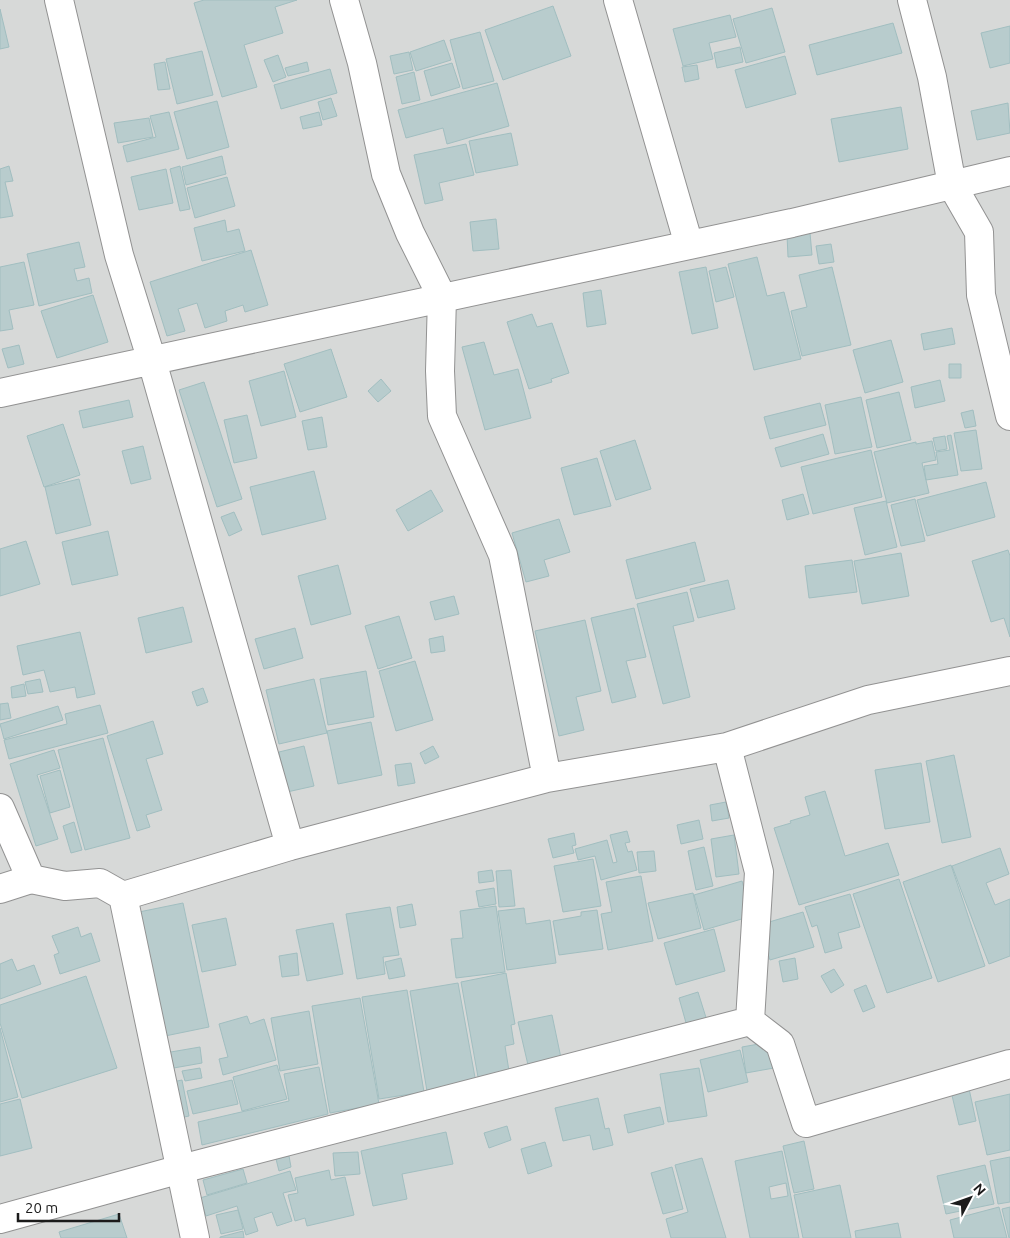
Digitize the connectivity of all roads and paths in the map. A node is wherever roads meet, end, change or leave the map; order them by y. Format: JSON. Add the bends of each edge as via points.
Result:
{"nodes":[{"id":1,"x":59,"y":0,"type":"edge"},
{"id":2,"x":344,"y":0,"type":"edge"},
{"id":3,"x":618,"y":0,"type":"edge"},
{"id":4,"x":912,"y":0,"type":"edge"},
{"id":5,"x":1010,"y":171,"type":"edge"},
{"id":6,"x":952,"y":185,"type":"junction"},
{"id":7,"x":689,"y":245,"type":"junction"},
{"id":8,"x":442,"y":297,"type":"junction"},
{"id":9,"x":152,"y":361,"type":"junction"},
{"id":10,"x":0,"y":393,"type":"edge"},
{"id":11,"x":1010,"y":416,"type":"edge"},
{"id":12,"x":1010,"y":671,"type":"edge"},
{"id":13,"x":727,"y":747,"type":"junction"},
{"id":14,"x":547,"y":778,"type":"junction"},
{"id":15,"x":0,"y":808,"type":"edge"},
{"id":16,"x":290,"y":846,"type":"junction"},
{"id":17,"x":31,"y":879,"type":"junction"},
{"id":18,"x":0,"y":890,"type":"edge"},
{"id":19,"x":123,"y":896,"type":"junction"},
{"id":20,"x":750,"y":1020,"type":"junction"},
{"id":21,"x":1010,"y":1064,"type":"edge"},
{"id":22,"x":182,"y":1169,"type":"junction"},
{"id":23,"x":0,"y":1219,"type":"edge"},
{"id":24,"x":195,"y":1238,"type":"edge"}],
"edges":[{"from":1,"to":9,"type":"street","via":[[119,255]]},
{"from":2,"to":8,"type":"street","via":[[362,63],[386,174],[410,233]]},
{"from":3,"to":7,"type":"street"},
{"from":4,"to":6,"type":"street","via":[[932,77]]},
{"from":5,"to":6,"type":"street"},
{"from":6,"to":7,"type":"street"},
{"from":6,"to":11,"type":"street","via":[[979,232],[981,295]]},
{"from":7,"to":8,"type":"street"},
{"from":8,"to":9,"type":"street"},
{"from":8,"to":14,"type":"street","via":[[442,416],[503,555]]},
{"from":9,"to":10,"type":"street"},
{"from":9,"to":16,"type":"street"},
{"from":12,"to":13,"type":"street","via":[[868,700]]},
{"from":13,"to":14,"type":"street"},
{"from":13,"to":20,"type":"street","via":[[759,872]]},
{"from":14,"to":16,"type":"street"},
{"from":15,"to":17,"type":"street"},
{"from":16,"to":19,"type":"street"},
{"from":17,"to":18,"type":"street"},
{"from":17,"to":19,"type":"street","via":[[66,886],[100,883]]},
{"from":19,"to":22,"type":"street"},
{"from":20,"to":21,"type":"street","via":[[780,1044],[806,1122]]},
{"from":20,"to":22,"type":"street"},
{"from":22,"to":23,"type":"street"},
{"from":22,"to":24,"type":"street"}]}
